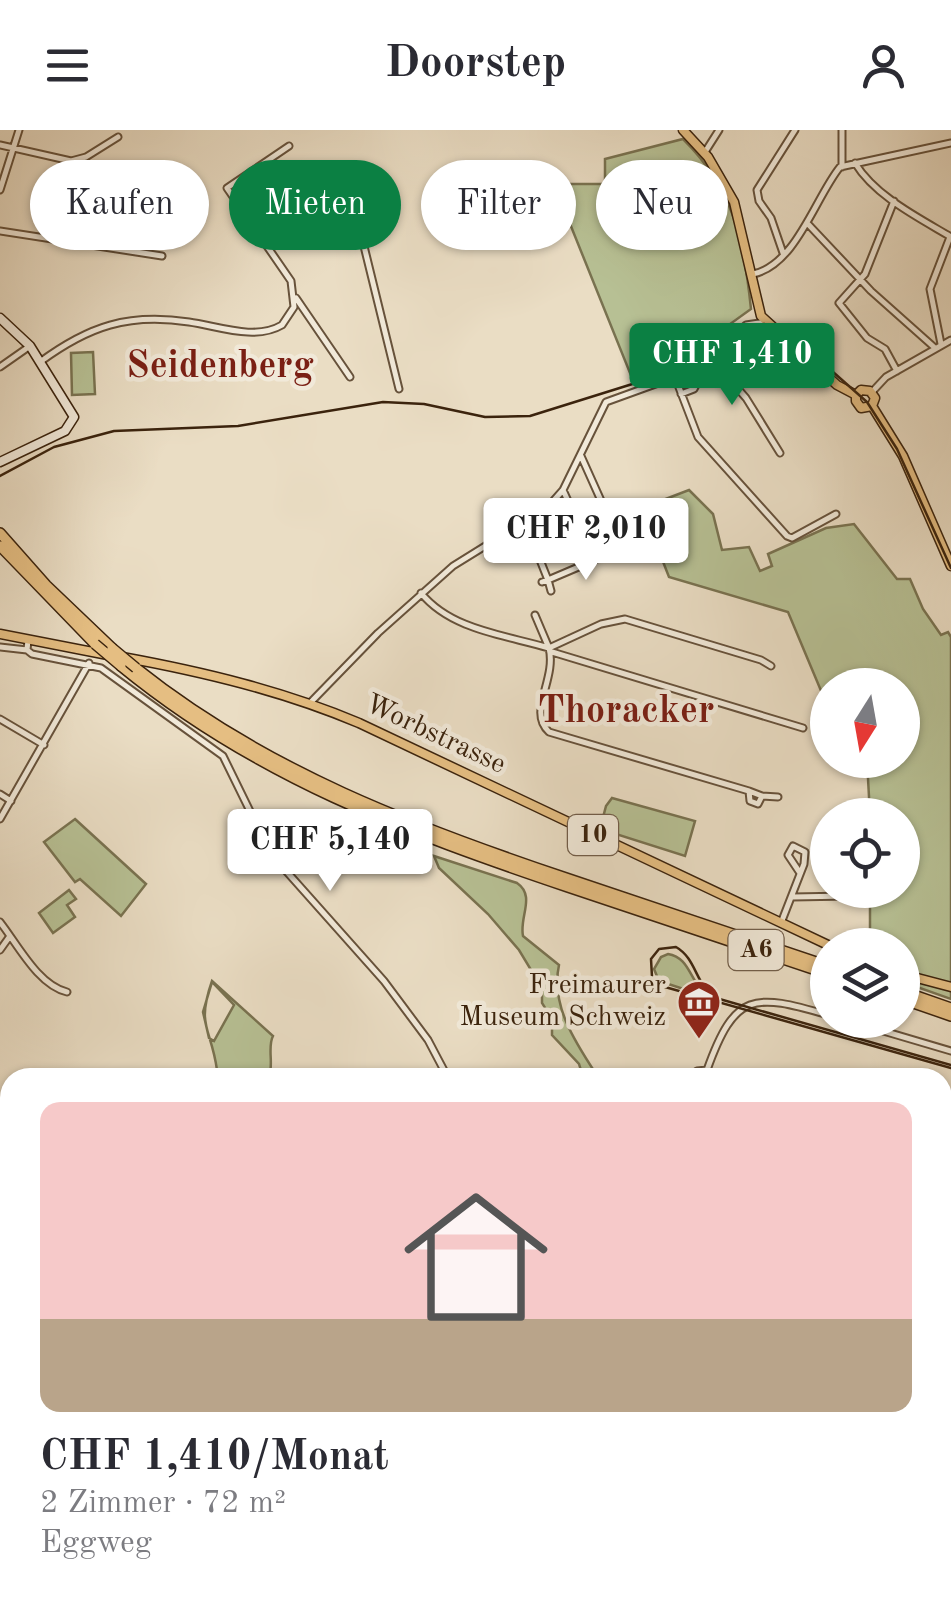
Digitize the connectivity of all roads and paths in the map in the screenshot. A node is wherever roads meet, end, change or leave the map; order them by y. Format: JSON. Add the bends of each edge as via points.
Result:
{"nodes":[{"id":1,"x":19,"y":130,"type":"edge"},
{"id":2,"x":683,"y":130,"type":"edge"},
{"id":3,"x":719,"y":130,"type":"edge"},
{"id":4,"x":796,"y":130,"type":"edge"},
{"id":5,"x":842,"y":130,"type":"edge"},
{"id":6,"x":118,"y":137,"type":"dead end"},
{"id":7,"x":951,"y":144,"type":"edge"},
{"id":8,"x":0,"y":146,"type":"edge"},
{"id":9,"x":289,"y":146,"type":"dead end"},
{"id":10,"x":13,"y":149,"type":"junction"},
{"id":11,"x":704,"y":152,"type":"junction"},
{"id":12,"x":848,"y":165,"type":"junction"},
{"id":13,"x":0,"y":190,"type":"edge"},
{"id":14,"x":894,"y":200,"type":"junction"},
{"id":15,"x":807,"y":223,"type":"junction"},
{"id":16,"x":0,"y":230,"type":"edge"},
{"id":17,"x":951,"y":237,"type":"edge"},
{"id":18,"x":365,"y":250,"type":"edge"},
{"id":19,"x":784,"y":252,"type":"junction"},
{"id":20,"x":162,"y":256,"type":"dead end"},
{"id":21,"x":752,"y":274,"type":"junction"},
{"id":22,"x":861,"y":281,"type":"junction"},
{"id":23,"x":294,"y":296,"type":"junction"},
{"id":24,"x":0,"y":318,"type":"edge"},
{"id":25,"x":766,"y":322,"type":"junction"},
{"id":26,"x":951,"y":340,"type":"edge"},
{"id":27,"x":30,"y":346,"type":"junction"},
{"id":28,"x":938,"y":346,"type":"junction"},
{"id":29,"x":40,"y":362,"type":"junction"},
{"id":30,"x":0,"y":368,"type":"edge"},
{"id":31,"x":897,"y":371,"type":"junction"},
{"id":32,"x":675,"y":376,"type":"junction"},
{"id":33,"x":350,"y":377,"type":"dead end"},
{"id":34,"x":399,"y":390,"type":"dead end"},
{"id":35,"x":872,"y":392,"type":"junction"},
{"id":36,"x":681,"y":394,"type":"junction"},
{"id":37,"x":856,"y":395,"type":"junction"},
{"id":38,"x":872,"y":406,"type":"junction"},
{"id":39,"x":780,"y":453,"type":"dead end"},
{"id":40,"x":580,"y":456,"type":"junction"},
{"id":41,"x":0,"y":462,"type":"edge"},
{"id":42,"x":563,"y":490,"type":"junction"},
{"id":43,"x":836,"y":514,"type":"dead end"},
{"id":44,"x":525,"y":522,"type":"junction"},
{"id":45,"x":607,"y":536,"type":"dead end"},
{"id":46,"x":2,"y":542,"type":"edge"},
{"id":47,"x":589,"y":543,"type":"junction"},
{"id":48,"x":620,"y":543,"type":"dead end"},
{"id":49,"x":595,"y":560,"type":"junction"},
{"id":50,"x":951,"y":566,"type":"edge"},
{"id":51,"x":599,"y":569,"type":"dead end"},
{"id":52,"x":546,"y":581,"type":"junction"},
{"id":53,"x":551,"y":591,"type":"dead end"},
{"id":54,"x":421,"y":593,"type":"junction"},
{"id":55,"x":535,"y":616,"type":"dead end"},
{"id":56,"x":0,"y":634,"type":"edge"},
{"id":57,"x":28,"y":640,"type":"junction"},
{"id":58,"x":0,"y":646,"type":"edge"},
{"id":59,"x":27,"y":650,"type":"junction"},
{"id":60,"x":550,"y":650,"type":"junction"},
{"id":61,"x":89,"y":664,"type":"junction"},
{"id":62,"x":771,"y":666,"type":"dead end"},
{"id":63,"x":310,"y":703,"type":"junction"},
{"id":64,"x":0,"y":719,"type":"edge"},
{"id":65,"x":803,"y":728,"type":"dead end"},
{"id":66,"x":44,"y":744,"type":"junction"},
{"id":67,"x":749,"y":791,"type":"junction"},
{"id":68,"x":0,"y":794,"type":"edge"},
{"id":69,"x":762,"y":796,"type":"junction"},
{"id":70,"x":778,"y":797,"type":"dead end"},
{"id":71,"x":10,"y":801,"type":"junction"},
{"id":72,"x":0,"y":819,"type":"edge"},
{"id":73,"x":800,"y":873,"type":"junction"},
{"id":74,"x":792,"y":897,"type":"junction"},
{"id":75,"x":810,"y":897,"type":"edge"},
{"id":76,"x":0,"y":922,"type":"edge"},
{"id":77,"x":781,"y":924,"type":"junction"},
{"id":78,"x":10,"y":936,"type":"junction"},
{"id":79,"x":810,"y":937,"type":"edge"},
{"id":80,"x":0,"y":950,"type":"edge"},
{"id":81,"x":810,"y":960,"type":"edge"},
{"id":82,"x":810,"y":968,"type":"edge"},
{"id":83,"x":920,"y":979,"type":"edge"},
{"id":84,"x":951,"y":988,"type":"edge"},
{"id":85,"x":67,"y":992,"type":"dead end"},
{"id":86,"x":920,"y":997,"type":"edge"},
{"id":87,"x":920,"y":1005,"type":"edge"},
{"id":88,"x":951,"y":1008,"type":"edge"},
{"id":89,"x":810,"y":1009,"type":"edge"},
{"id":90,"x":951,"y":1016,"type":"edge"},
{"id":91,"x":907,"y":1038,"type":"edge"},
{"id":92,"x":951,"y":1051,"type":"edge"},
{"id":93,"x":443,"y":1068,"type":"edge"},
{"id":94,"x":708,"y":1068,"type":"edge"}],
"edges":[{"from":1,"to":10,"type":"street"},
{"from":2,"to":11,"type":"main road"},
{"from":3,"to":11,"type":"street"},
{"from":4,"to":19,"type":"street","via":[[758,184]]},
{"from":5,"to":12,"type":"street"},
{"from":6,"to":10,"type":"street","via":[[78,160]]},
{"from":7,"to":12,"type":"street"},
{"from":8,"to":10,"type":"street"},
{"from":9,"to":23,"type":"street","via":[[227,188],[288,276]]},
{"from":10,"to":13,"type":"street"},
{"from":11,"to":21,"type":"main road","via":[[734,202]]},
{"from":12,"to":14,"type":"street"},
{"from":12,"to":15,"type":"street"},
{"from":14,"to":17,"type":"street"},
{"from":14,"to":22,"type":"street"},
{"from":15,"to":19,"type":"street"},
{"from":15,"to":22,"type":"street"},
{"from":16,"to":20,"type":"street"},
{"from":17,"to":28,"type":"street","via":[[930,289]]},
{"from":18,"to":34,"type":"street"},
{"from":19,"to":21,"type":"street"},
{"from":21,"to":25,"type":"main road"},
{"from":22,"to":28,"type":"street"},
{"from":22,"to":31,"type":"street","via":[[839,304],[885,349]]},
{"from":23,"to":29,"type":"street","via":[[288,319],[272,330],[171,320],[104,325]]},
{"from":23,"to":33,"type":"street"},
{"from":24,"to":27,"type":"street"},
{"from":25,"to":32,"type":"street","via":[[746,325]]},
{"from":25,"to":37,"type":"main road"},
{"from":26,"to":28,"type":"street"},
{"from":27,"to":29,"type":"street"},
{"from":27,"to":30,"type":"street"},
{"from":28,"to":31,"type":"street"},
{"from":29,"to":41,"type":"street","via":[[72,410],[72,426]]},
{"from":31,"to":35,"type":"street"},
{"from":32,"to":36,"type":"street"},
{"from":32,"to":40,"type":"street","via":[[606,402]]},
{"from":35,"to":37,"type":"main road"},
{"from":35,"to":38,"type":"main road"},
{"from":36,"to":39,"type":"street","via":[[724,373]]},
{"from":36,"to":43,"type":"street","via":[[698,437],[790,538]]},
{"from":37,"to":38,"type":"main road","via":[[859,406]]},
{"from":38,"to":50,"type":"main road","via":[[903,456]]},
{"from":40,"to":42,"type":"street"},
{"from":40,"to":48,"type":"street"},
{"from":42,"to":44,"type":"street"},
{"from":42,"to":47,"type":"street"},
{"from":44,"to":52,"type":"street"},
{"from":44,"to":54,"type":"street","via":[[463,558]]},
{"from":45,"to":47,"type":"street"},
{"from":46,"to":81,"type":"highway","number":"A6","bridge":true,"via":[[136,668],[230,735],[351,799]]},
{"from":46,"to":82,"type":"highway","number":"A6","bridge":true,"via":[[121,666],[225,742],[332,800],[475,856]]},
{"from":47,"to":49,"type":"street"},
{"from":49,"to":51,"type":"street"},
{"from":49,"to":52,"type":"street"},
{"from":52,"to":53,"type":"street"},
{"from":54,"to":60,"type":"street","via":[[451,619]]},
{"from":54,"to":63,"type":"street"},
{"from":55,"to":60,"type":"street"},
{"from":56,"to":57,"type":"main road","name":"Worbstrasse","number":"10"},
{"from":57,"to":59,"type":"street"},
{"from":57,"to":63,"type":"main road","name":"Worbstrasse","number":"10","via":[[195,671]]},
{"from":58,"to":59,"type":"street"},
{"from":59,"to":61,"type":"street"},
{"from":60,"to":62,"type":"street","via":[[625,620]]},
{"from":60,"to":65,"type":"street"},
{"from":60,"to":67,"type":"street","via":[[553,666],[539,715],[546,730]]},
{"from":61,"to":66,"type":"street"},
{"from":61,"to":93,"type":"street","via":[[223,756],[263,842],[372,966]]},
{"from":63,"to":77,"type":"main road","name":"Worbstrasse","number":"10"},
{"from":64,"to":66,"type":"street"},
{"from":66,"to":71,"type":"street"},
{"from":67,"to":69,"type":"street"},
{"from":67,"to":69,"type":"street","via":[[754,804]]},
{"from":68,"to":71,"type":"street"},
{"from":69,"to":70,"type":"street"},
{"from":71,"to":72,"type":"street"},
{"from":73,"to":73,"type":"street","via":[[804,852],[793,846],[789,858]]},
{"from":73,"to":74,"type":"street"},
{"from":74,"to":75,"type":"street"},
{"from":74,"to":77,"type":"street"},
{"from":76,"to":78,"type":"street"},
{"from":77,"to":79,"type":"main road","name":"Worbstrasse","number":"10"},
{"from":78,"to":80,"type":"street"},
{"from":78,"to":85,"type":"street","via":[[36,970]]},
{"from":83,"to":84,"type":"main road"},
{"from":86,"to":88,"type":"highway"},
{"from":87,"to":90,"type":"highway"},
{"from":89,"to":94,"type":"street","via":[[778,1001],[750,1004],[728,1023]]},
{"from":91,"to":92,"type":"street"}]}
